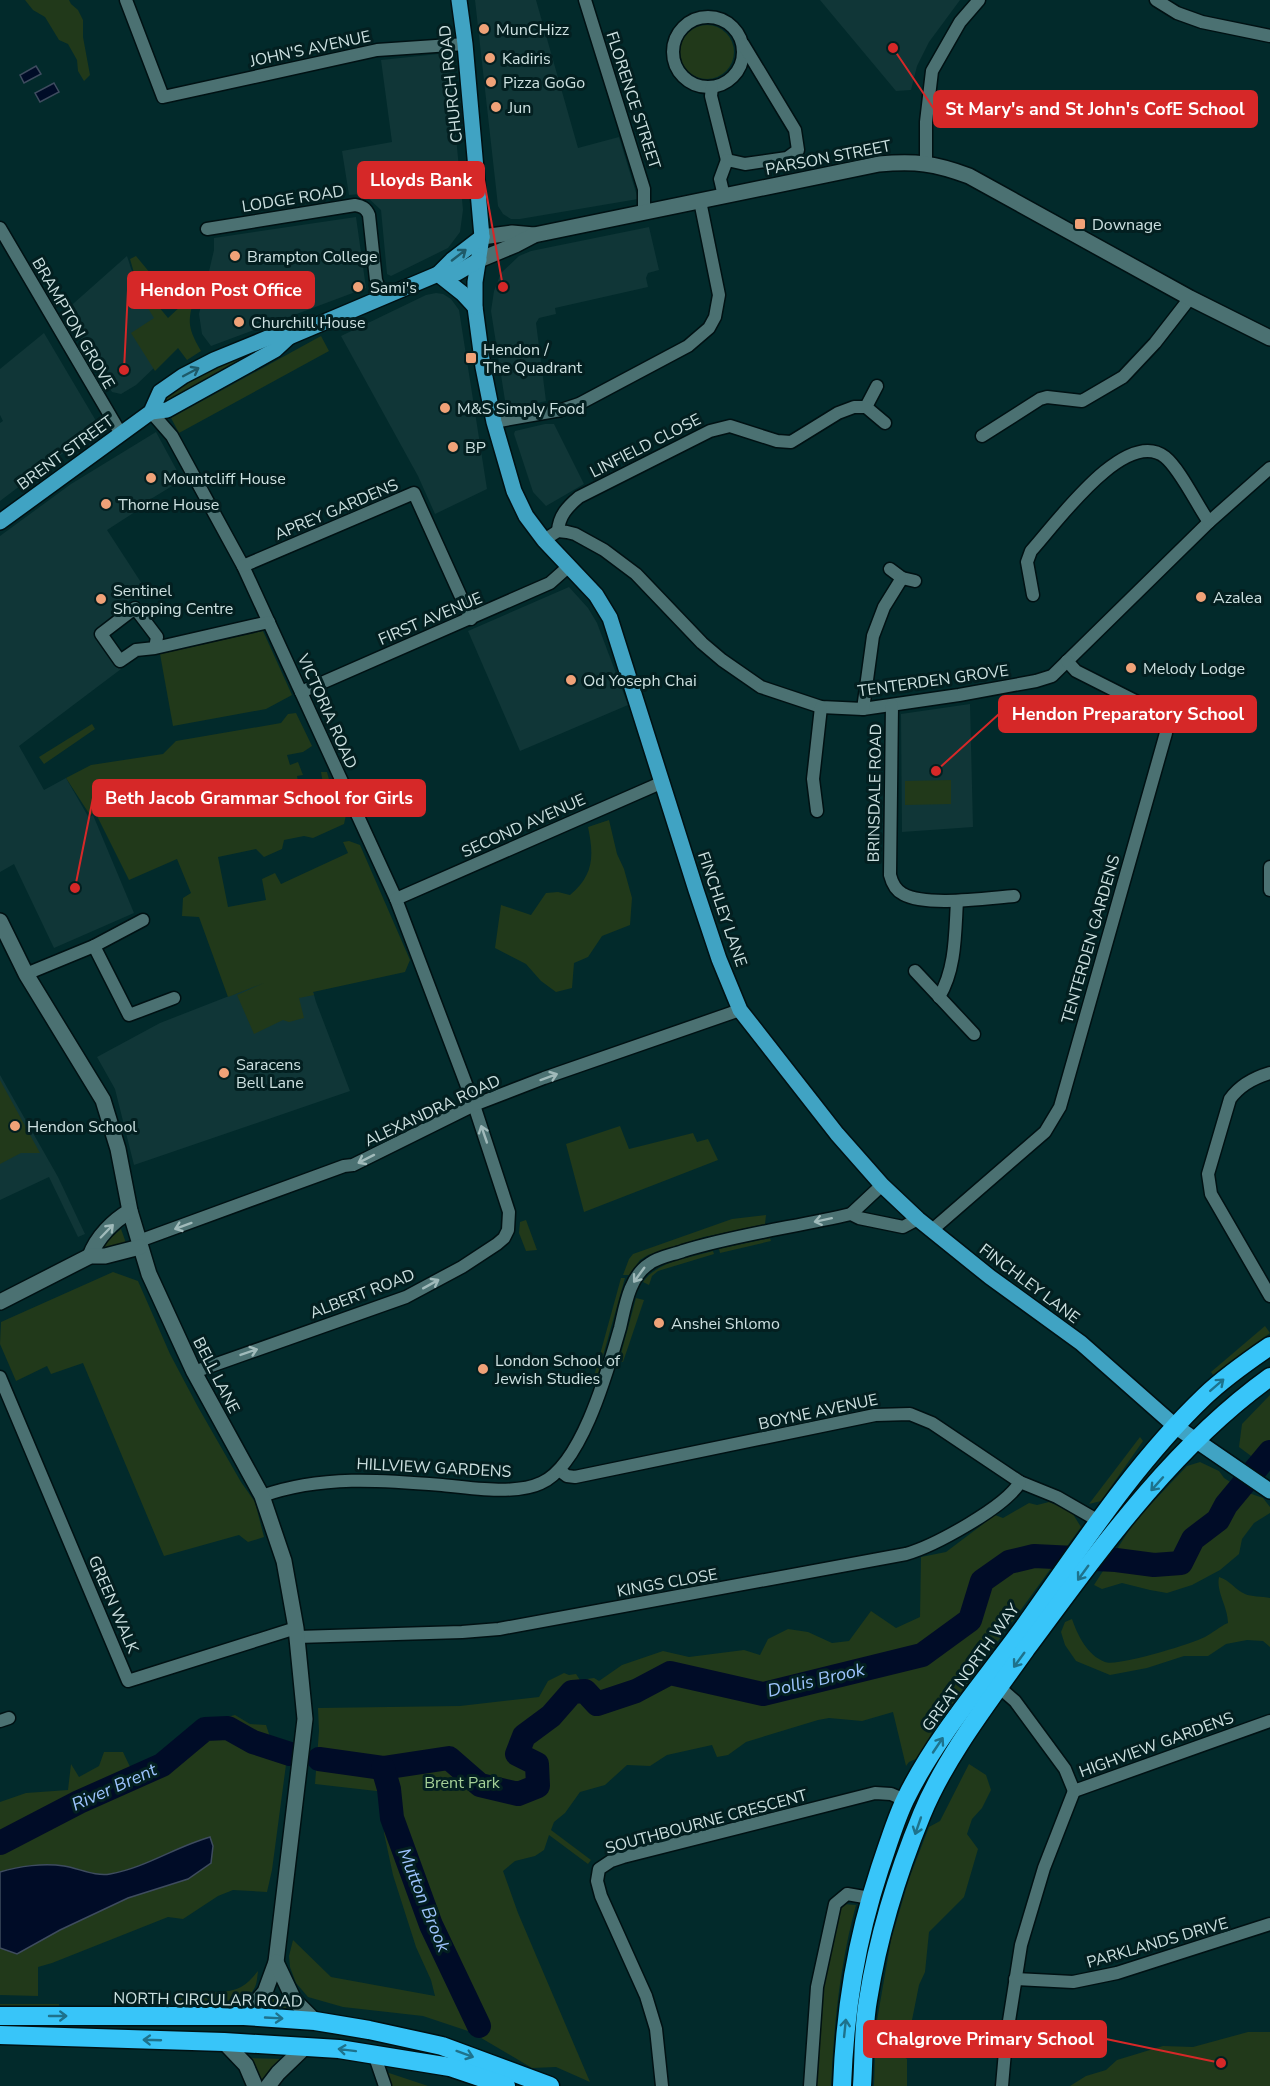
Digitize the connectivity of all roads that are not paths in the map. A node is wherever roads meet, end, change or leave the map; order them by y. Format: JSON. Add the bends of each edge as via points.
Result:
{"nodes":[{"id":1,"x":126,"y":0,"type":"edge"},
{"id":2,"x":459,"y":0,"type":"edge"},
{"id":3,"x":585,"y":0,"type":"edge"},
{"id":4,"x":979,"y":0,"type":"edge"},
{"id":5,"x":1156,"y":0,"type":"edge"},
{"id":6,"x":1270,"y":36,"type":"edge"},
{"id":7,"x":465,"y":44,"type":"junction"},
{"id":8,"x":743,"y":44,"type":"junction"},
{"id":9,"x":712,"y":87,"type":"junction"},
{"id":10,"x":727,"y":160,"type":"junction"},
{"id":11,"x":926,"y":162,"type":"junction"},
{"id":12,"x":724,"y":196,"type":"junction"},
{"id":13,"x":700,"y":201,"type":"junction"},
{"id":14,"x":644,"y":211,"type":"junction"},
{"id":15,"x":0,"y":228,"type":"edge"},
{"id":16,"x":207,"y":229,"type":"dead end"},
{"id":17,"x":534,"y":235,"type":"junction"},
{"id":18,"x":482,"y":237,"type":"junction"},
{"id":19,"x":479,"y":260,"type":"junction"},
{"id":20,"x":438,"y":274,"type":"junction"},
{"id":21,"x":382,"y":297,"type":"junction"},
{"id":22,"x":1190,"y":298,"type":"junction"},
{"id":23,"x":476,"y":307,"type":"junction"},
{"id":24,"x":289,"y":337,"type":"junction"},
{"id":25,"x":1270,"y":338,"type":"edge"},
{"id":26,"x":877,"y":386,"type":"dead end"},
{"id":27,"x":866,"y":407,"type":"junction"},
{"id":28,"x":151,"y":412,"type":"junction"},
{"id":29,"x":494,"y":422,"type":"junction"},
{"id":30,"x":885,"y":423,"type":"dead end"},
{"id":31,"x":121,"y":434,"type":"junction"},
{"id":32,"x":982,"y":436,"type":"dead end"},
{"id":33,"x":1270,"y":468,"type":"edge"},
{"id":34,"x":0,"y":522,"type":"edge"},
{"id":35,"x":1209,"y":522,"type":"junction"},
{"id":36,"x":558,"y":531,"type":"junction"},
{"id":37,"x":544,"y":540,"type":"junction"},
{"id":38,"x":243,"y":566,"type":"junction"},
{"id":39,"x":568,"y":567,"type":"junction"},
{"id":40,"x":890,"y":569,"type":"dead end"},
{"id":41,"x":902,"y":578,"type":"junction"},
{"id":42,"x":915,"y":581,"type":"dead end"},
{"id":43,"x":1033,"y":594,"type":"dead end"},
{"id":44,"x":471,"y":619,"type":"junction"},
{"id":45,"x":269,"y":622,"type":"junction"},
{"id":46,"x":155,"y":648,"type":"junction"},
{"id":47,"x":1067,"y":662,"type":"junction"},
{"id":48,"x":301,"y":692,"type":"junction"},
{"id":49,"x":892,"y":705,"type":"junction"},
{"id":50,"x":820,"y":707,"type":"junction"},
{"id":51,"x":862,"y":709,"type":"junction"},
{"id":52,"x":663,"y":782,"type":"junction"},
{"id":53,"x":817,"y":812,"type":"dead end"},
{"id":54,"x":1270,"y":867,"type":"edge"},
{"id":55,"x":1270,"y":890,"type":"edge"},
{"id":56,"x":1014,"y":896,"type":"dead end"},
{"id":57,"x":396,"y":899,"type":"junction"},
{"id":58,"x":957,"y":901,"type":"junction"},
{"id":59,"x":143,"y":920,"type":"dead end"},
{"id":60,"x":0,"y":921,"type":"edge"},
{"id":61,"x":94,"y":946,"type":"junction"},
{"id":62,"x":915,"y":971,"type":"dead end"},
{"id":63,"x":26,"y":974,"type":"junction"},
{"id":64,"x":939,"y":997,"type":"junction"},
{"id":65,"x":174,"y":998,"type":"dead end"},
{"id":66,"x":740,"y":1010,"type":"junction"},
{"id":67,"x":974,"y":1034,"type":"dead end"},
{"id":68,"x":1270,"y":1073,"type":"edge"},
{"id":69,"x":474,"y":1105,"type":"junction"},
{"id":70,"x":882,"y":1185,"type":"junction"},
{"id":71,"x":130,"y":1211,"type":"junction"},
{"id":72,"x":851,"y":1214,"type":"junction"},
{"id":73,"x":918,"y":1219,"type":"junction"},
{"id":74,"x":932,"y":1230,"type":"junction"},
{"id":75,"x":139,"y":1244,"type":"junction"},
{"id":76,"x":90,"y":1256,"type":"junction"},
{"id":77,"x":1270,"y":1296,"type":"edge"},
{"id":78,"x":0,"y":1302,"type":"edge"},
{"id":79,"x":1270,"y":1346,"type":"edge"},
{"id":80,"x":194,"y":1372,"type":"junction"},
{"id":81,"x":0,"y":1377,"type":"edge"},
{"id":82,"x":1270,"y":1377,"type":"edge"},
{"id":83,"x":1175,"y":1426,"type":"junction"},
{"id":84,"x":1196,"y":1440,"type":"junction"},
{"id":85,"x":559,"y":1470,"type":"junction"},
{"id":86,"x":1020,"y":1482,"type":"junction"},
{"id":87,"x":1270,"y":1491,"type":"edge"},
{"id":88,"x":262,"y":1496,"type":"junction"},
{"id":89,"x":1097,"y":1520,"type":"junction"},
{"id":90,"x":297,"y":1633,"type":"junction"},
{"id":91,"x":999,"y":1687,"type":"junction"},
{"id":92,"x":1270,"y":1721,"type":"edge"},
{"id":93,"x":1074,"y":1791,"type":"junction"},
{"id":94,"x":905,"y":1800,"type":"junction"},
{"id":95,"x":870,"y":1898,"type":"junction"},
{"id":96,"x":1270,"y":1924,"type":"edge"},
{"id":97,"x":276,"y":1962,"type":"junction"},
{"id":98,"x":1015,"y":1979,"type":"junction"},
{"id":99,"x":0,"y":2016,"type":"edge"},
{"id":100,"x":244,"y":2016,"type":"junction"},
{"id":101,"x":315,"y":2021,"type":"junction"},
{"id":102,"x":0,"y":2035,"type":"edge"},
{"id":103,"x":224,"y":2042,"type":"junction"},
{"id":104,"x":306,"y":2046,"type":"junction"},
{"id":105,"x":374,"y":2054,"type":"junction"},
{"id":106,"x":255,"y":2086,"type":"edge"},
{"id":107,"x":268,"y":2086,"type":"edge"},
{"id":108,"x":385,"y":2086,"type":"edge"},
{"id":109,"x":506,"y":2086,"type":"edge"},
{"id":110,"x":550,"y":2086,"type":"edge"},
{"id":111,"x":662,"y":2086,"type":"edge"},
{"id":112,"x":810,"y":2086,"type":"edge"},
{"id":113,"x":842,"y":2086,"type":"edge"},
{"id":114,"x":862,"y":2086,"type":"edge"},
{"id":115,"x":1002,"y":2086,"type":"edge"}],
"edges":[{"from":1,"to":7,"type":"street","name":"JOHN'S AVENUE","via":[[163,97],[377,50]]},
{"from":2,"to":7,"type":"main road","name":"CHURCH ROAD"},
{"from":3,"to":14,"type":"street","name":"FLORENCE STREET","via":[[644,189]]},
{"from":4,"to":11,"type":"street","via":[[960,22],[932,71]]},
{"from":5,"to":6,"type":"street","via":[[1177,13],[1202,21]]},
{"from":7,"to":18,"type":"main road","name":"CHURCH ROAD"},
{"from":8,"to":9,"type":"street","via":[[740,66],[733,76]]},
{"from":8,"to":9,"type":"street","via":[[732,26],[721,19],[697,18],[683,27],[673,48],[674,61],[690,82]]},
{"from":8,"to":10,"type":"street","via":[[795,130],[798,150],[787,159],[745,164]]},
{"from":9,"to":10,"type":"street"},
{"from":10,"to":12,"type":"street","via":[[720,180]]},
{"from":11,"to":12,"type":"street","name":"PARSON STREET","via":[[879,164]]},
{"from":11,"to":22,"type":"street","name":"PARSON STREET","via":[[969,176]]},
{"from":12,"to":13,"type":"street","name":"PARSON STREET"},
{"from":13,"to":14,"type":"street","name":"PARSON STREET"},
{"from":13,"to":29,"type":"street","via":[[719,295],[709,328],[688,346],[579,404]]},
{"from":14,"to":17,"type":"street","name":"PARSON STREET"},
{"from":15,"to":31,"type":"street","name":"BRAMPTON GROVE"},
{"from":16,"to":21,"type":"street","name":"LODGE ROAD","via":[[361,206],[369,215],[376,279]]},
{"from":17,"to":18,"type":"street","name":"PARSON STREET"},
{"from":17,"to":19,"type":"street","name":"PARSON STREET"},
{"from":18,"to":19,"type":"main road","name":"FINCHLEY LANE"},
{"from":20,"to":18,"type":"main road","name":"BRENT STREET","one_way":true},
{"from":19,"to":20,"type":"main road","name":"BRENT STREET","via":[[457,273]]},
{"from":19,"to":23,"type":"main road","name":"FINCHLEY LANE"},
{"from":20,"to":21,"type":"main road","name":"BRENT STREET"},
{"from":20,"to":23,"type":"main road"},
{"from":21,"to":24,"type":"main road","name":"BRENT STREET"},
{"from":22,"to":25,"type":"street","name":"PARSON STREET"},
{"from":22,"to":32,"type":"street","via":[[1123,377],[1082,401],[1040,399]]},
{"from":23,"to":29,"type":"main road","name":"FINCHLEY LANE"},
{"from":24,"to":28,"type":"main road","name":"BRENT STREET","via":[[276,350],[167,410]]},
{"from":28,"to":24,"type":"main road","name":"BRENT STREET","one_way":true,"via":[[160,392],[183,376],[270,337]]},
{"from":26,"to":27,"type":"street"},
{"from":27,"to":30,"type":"street"},
{"from":27,"to":36,"type":"street","name":"LINFIELD CLOSE","via":[[844,410],[791,442],[730,426],[710,431],[579,497],[558,520]]},
{"from":28,"to":31,"type":"main road","name":"BRENT STREET"},
{"from":28,"to":38,"type":"street","name":"VICTORIA ROAD","via":[[172,436]]},
{"from":29,"to":37,"type":"main road","name":"FINCHLEY LANE","via":[[514,491]]},
{"from":31,"to":34,"type":"main road","name":"BRENT STREET"},
{"from":33,"to":35,"type":"street","name":"TENTERDEN GROVE"},
{"from":35,"to":43,"type":"street","via":[[1172,464],[1156,452],[1136,452],[1091,482],[1031,551],[1027,562]]},
{"from":35,"to":47,"type":"street","name":"TENTERDEN GROVE"},
{"from":36,"to":37,"type":"street"},
{"from":36,"to":50,"type":"street","name":"TENTERDEN GROVE","via":[[575,534],[636,574],[702,644],[747,678],[761,687]]},
{"from":37,"to":39,"type":"main road","name":"FINCHLEY LANE"},
{"from":38,"to":44,"type":"street","name":"APREY GARDENS","via":[[414,493]]},
{"from":38,"to":45,"type":"street","name":"VICTORIA ROAD"},
{"from":39,"to":44,"type":"street","name":"FIRST AVENUE","via":[[550,583]]},
{"from":39,"to":52,"type":"main road","name":"FINCHLEY LANE","via":[[596,595],[610,618]]},
{"from":40,"to":41,"type":"street"},
{"from":41,"to":42,"type":"street"},
{"from":41,"to":51,"type":"street","via":[[884,607],[873,636]]},
{"from":44,"to":48,"type":"street","name":"FIRST AVENUE"},
{"from":45,"to":46,"type":"street"},
{"from":45,"to":48,"type":"street","name":"VICTORIA ROAD"},
{"from":46,"to":46,"type":"street","via":[[136,650],[120,661],[101,634],[135,608],[157,637]]},
{"from":47,"to":49,"type":"street","name":"TENTERDEN GROVE","via":[[1044,679]]},
{"from":47,"to":74,"type":"street","name":"TENTERDEN GARDENS","via":[[1076,671],[1163,715],[1166,733],[1060,1107],[1045,1132]]},
{"from":48,"to":57,"type":"street","name":"VICTORIA ROAD"},
{"from":49,"to":51,"type":"street","name":"TENTERDEN GROVE"},
{"from":49,"to":58,"type":"street","name":"BRINSDALE ROAD","via":[[892,883],[902,894]]},
{"from":50,"to":51,"type":"street","name":"TENTERDEN GROVE"},
{"from":50,"to":53,"type":"street","via":[[813,779]]},
{"from":52,"to":57,"type":"street","name":"SECOND AVENUE"},
{"from":52,"to":66,"type":"main road","name":"FINCHLEY LANE","via":[[719,959]]},
{"from":54,"to":55,"type":"street"},
{"from":56,"to":58,"type":"street","name":"BRINSDALE ROAD"},
{"from":57,"to":69,"type":"street","name":"VICTORIA ROAD"},
{"from":58,"to":64,"type":"street","via":[[950,972]]},
{"from":59,"to":61,"type":"street"},
{"from":60,"to":63,"type":"street","name":"BELL LANE"},
{"from":61,"to":63,"type":"street"},
{"from":61,"to":65,"type":"street","via":[[129,1015]]},
{"from":62,"to":64,"type":"street"},
{"from":63,"to":71,"type":"street","name":"BELL LANE","via":[[103,1100]]},
{"from":64,"to":67,"type":"street"},
{"from":69,"to":66,"type":"street","name":"ALEXANDRA ROAD","one_way":true},
{"from":66,"to":70,"type":"main road","name":"FINCHLEY LANE"},
{"from":68,"to":77,"type":"street","via":[[1248,1082],[1230,1099],[1208,1174],[1211,1194]]},
{"from":69,"to":75,"type":"street","name":"ALEXANDRA ROAD","one_way":true,"via":[[353,1166],[344,1166]]},
{"from":80,"to":69,"type":"street","name":"ALBERT ROAD","one_way":true,"via":[[406,1298],[504,1238],[510,1212]]},
{"from":70,"to":72,"type":"street"},
{"from":70,"to":73,"type":"main road","name":"FINCHLEY LANE"},
{"from":71,"to":75,"type":"street","name":"BELL LANE"},
{"from":76,"to":71,"type":"street","one_way":true,"via":[[95,1243],[120,1216]]},
{"from":72,"to":73,"type":"street","name":"HILLVIEW GARDENS","via":[[903,1227]]},
{"from":72,"to":85,"type":"street","name":"HILLVIEW GARDENS","one_way":true,"via":[[707,1243],[657,1259],[643,1268],[629,1293],[591,1415]]},
{"from":73,"to":74,"type":"main road","name":"FINCHLEY LANE"},
{"from":74,"to":83,"type":"main road","name":"FINCHLEY LANE","via":[[1081,1343]]},
{"from":75,"to":76,"type":"street","via":[[105,1256]]},
{"from":75,"to":80,"type":"street","name":"BELL LANE"},
{"from":76,"to":78,"type":"street"},
{"from":83,"to":79,"type":"highway","name":"GREAT NORTH WAY","one_way":true,"via":[[1226,1378]]},
{"from":80,"to":88,"type":"street","name":"BELL LANE"},
{"from":81,"to":90,"type":"street","name":"GREEN WALK","via":[[128,1682]]},
{"from":82,"to":84,"type":"highway"},
{"from":83,"to":84,"type":"main road","name":"FINCHLEY LANE"},
{"from":83,"to":89,"type":"highway","name":"GREAT NORTH WAY"},
{"from":84,"to":87,"type":"main road","name":"FINCHLEY LANE"},
{"from":84,"to":91,"type":"highway","one_way":true,"via":[[1112,1533]]},
{"from":85,"to":86,"type":"street","name":"BOYNE AVENUE","via":[[575,1478],[898,1413],[932,1423]]},
{"from":85,"to":88,"type":"street","name":"HILLVIEW GARDENS","via":[[540,1484],[525,1488],[484,1489],[355,1479]]},
{"from":86,"to":89,"type":"street","name":"BOYNE AVENUE"},
{"from":86,"to":90,"type":"street","name":"KINGS CLOSE","via":[[994,1507],[935,1544],[906,1554],[499,1629]]},
{"from":88,"to":90,"type":"street","name":"BELL LANE","via":[[284,1561]]},
{"from":94,"to":89,"type":"highway","name":"GREAT NORTH WAY","one_way":true,"via":[[934,1749]]},
{"from":90,"to":97,"type":"street","name":"BELL LANE","via":[[305,1719]]},
{"from":91,"to":93,"type":"street","name":"HIGHVIEW GARDENS","via":[[1015,1701],[1065,1769]]},
{"from":91,"to":114,"type":"highway","one_way":true,"via":[[922,1812],[882,1929],[867,2002]]},
{"from":92,"to":93,"type":"street","name":"HIGHVIEW GARDENS"},
{"from":93,"to":98,"type":"street","via":[[1044,1868]]},
{"from":94,"to":95,"type":"highway","name":"GREAT NORTH WAY"},
{"from":94,"to":111,"type":"street","name":"SOUTHBOURNE CRESCENT","via":[[875,1792],[623,1857],[599,1869],[601,1896],[646,1996],[656,2029]]},
{"from":95,"to":112,"type":"street","via":[[847,1894],[835,1904],[817,1987]]},
{"from":113,"to":95,"type":"highway","name":"GREAT NORTH WAY","one_way":true,"via":[[848,2001]]},
{"from":96,"to":98,"type":"street","name":"PARKLANDS DRIVE","via":[[1117,1973],[1073,1982]]},
{"from":97,"to":100,"type":"street","name":"BELL LANE","via":[[265,1992]]},
{"from":97,"to":101,"type":"street","via":[[294,2000]]},
{"from":98,"to":115,"type":"street"},
{"from":99,"to":100,"type":"highway","name":"NORTH CIRCULAR ROAD","one_way":true},
{"from":100,"to":101,"type":"highway","name":"NORTH CIRCULAR ROAD","one_way":true},
{"from":101,"to":110,"type":"highway","name":"NORTH CIRCULAR ROAD","one_way":true,"via":[[442,2046]]},
{"from":103,"to":102,"type":"highway","one_way":true},
{"from":103,"to":104,"type":"highway"},
{"from":103,"to":106,"type":"street","via":[[246,2065]]},
{"from":105,"to":104,"type":"highway","one_way":true},
{"from":104,"to":107,"type":"street"},
{"from":105,"to":108,"type":"street"},
{"from":105,"to":109,"type":"highway","via":[[450,2067]]}]}
